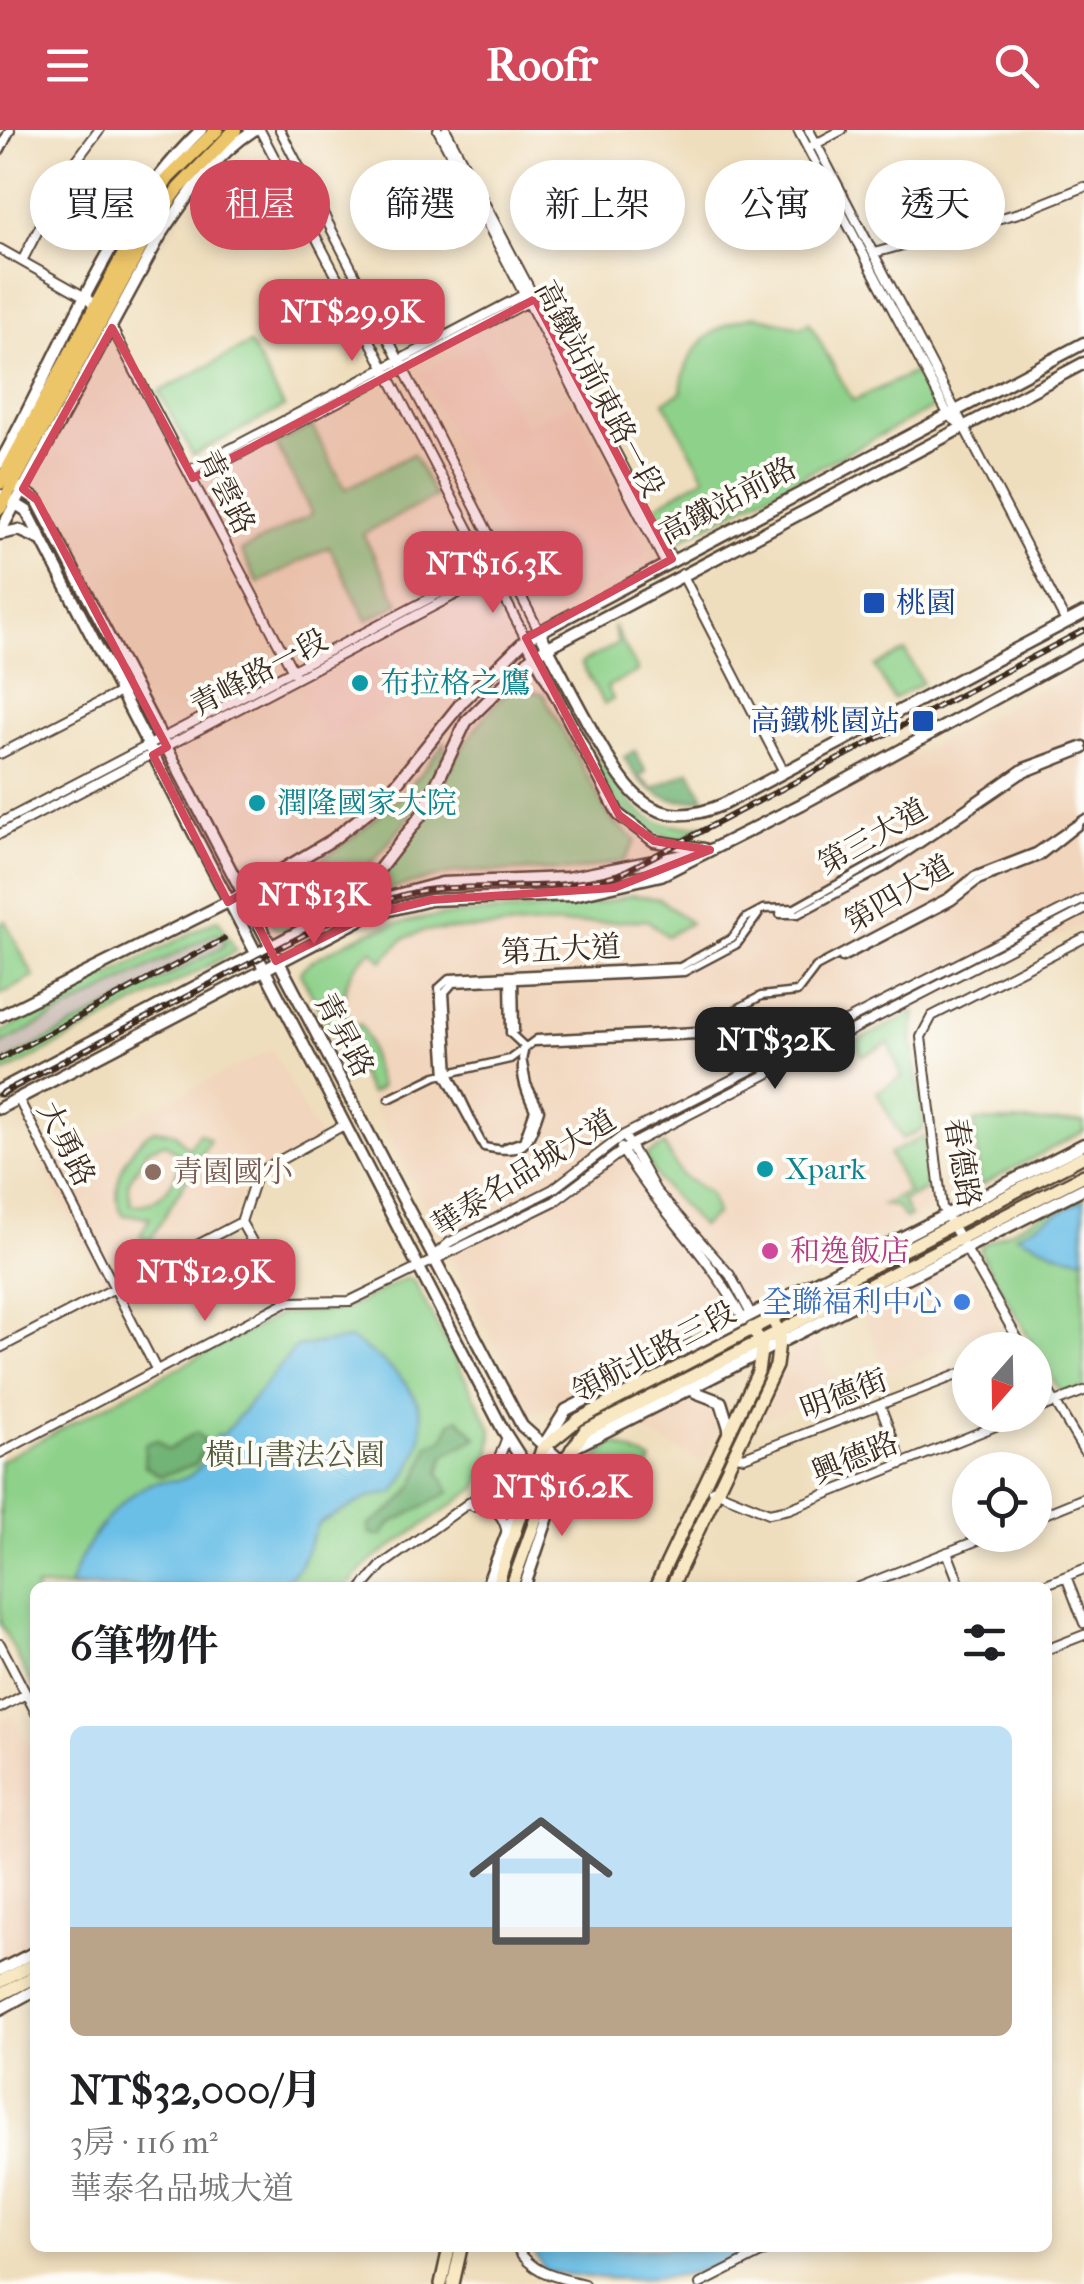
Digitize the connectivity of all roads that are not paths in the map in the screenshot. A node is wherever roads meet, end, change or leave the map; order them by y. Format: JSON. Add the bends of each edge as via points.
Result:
{"nodes":[{"id":1,"x":10,"y":130,"type":"edge"},
{"id":2,"x":99,"y":130,"type":"edge"},
{"id":3,"x":201,"y":130,"type":"edge"},
{"id":4,"x":216,"y":130,"type":"edge"},
{"id":5,"x":235,"y":130,"type":"edge"},
{"id":6,"x":257,"y":130,"type":"edge"},
{"id":7,"x":280,"y":130,"type":"edge"},
{"id":8,"x":438,"y":130,"type":"edge"},
{"id":9,"x":446,"y":130,"type":"edge"},
{"id":10,"x":798,"y":130,"type":"edge"},
{"id":11,"x":809,"y":130,"type":"edge"},
{"id":12,"x":842,"y":130,"type":"edge"},
{"id":13,"x":812,"y":146,"type":"junction"},
{"id":14,"x":0,"y":150,"type":"edge"},
{"id":15,"x":1084,"y":187,"type":"edge"},
{"id":16,"x":0,"y":249,"type":"edge"},
{"id":17,"x":876,"y":252,"type":"junction"},
{"id":18,"x":864,"y":256,"type":"junction"},
{"id":19,"x":22,"y":262,"type":"junction"},
{"id":20,"x":530,"y":297,"type":"junction"},
{"id":21,"x":100,"y":313,"type":"junction"},
{"id":22,"x":1084,"y":343,"type":"edge"},
{"id":23,"x":1084,"y":363,"type":"edge"},
{"id":24,"x":398,"y":366,"type":"junction"},
{"id":25,"x":384,"y":374,"type":"junction"},
{"id":26,"x":954,"y":414,"type":"junction"},
{"id":27,"x":964,"y":427,"type":"junction"},
{"id":28,"x":0,"y":463,"type":"edge"},
{"id":29,"x":191,"y":474,"type":"junction"},
{"id":30,"x":8,"y":482,"type":"edge"},
{"id":31,"x":5,"y":501,"type":"edge"},
{"id":32,"x":0,"y":533,"type":"edge"},
{"id":33,"x":42,"y":540,"type":"junction"},
{"id":34,"x":668,"y":561,"type":"junction"},
{"id":35,"x":490,"y":572,"type":"junction"},
{"id":36,"x":682,"y":574,"type":"junction"},
{"id":37,"x":1084,"y":612,"type":"edge"},
{"id":38,"x":1066,"y":622,"type":"junction"},
{"id":39,"x":539,"y":631,"type":"junction"},
{"id":40,"x":526,"y":638,"type":"junction"},
{"id":41,"x":547,"y":647,"type":"junction"},
{"id":42,"x":1084,"y":650,"type":"edge"},
{"id":43,"x":534,"y":654,"type":"junction"},
{"id":44,"x":294,"y":674,"type":"junction"},
{"id":45,"x":120,"y":692,"type":"junction"},
{"id":46,"x":165,"y":743,"type":"junction"},
{"id":47,"x":1084,"y":747,"type":"edge"},
{"id":48,"x":152,"y":750,"type":"junction"},
{"id":49,"x":0,"y":754,"type":"edge"},
{"id":50,"x":784,"y":772,"type":"junction"},
{"id":51,"x":1084,"y":821,"type":"edge"},
{"id":52,"x":0,"y":823,"type":"edge"},
{"id":53,"x":0,"y":834,"type":"edge"},
{"id":54,"x":710,"y":850,"type":"junction"},
{"id":55,"x":242,"y":894,"type":"junction"},
{"id":56,"x":1084,"y":898,"type":"edge"},
{"id":57,"x":228,"y":902,"type":"junction"},
{"id":58,"x":340,"y":910,"type":"junction"},
{"id":59,"x":1084,"y":910,"type":"edge"},
{"id":60,"x":756,"y":914,"type":"joint"},
{"id":61,"x":1084,"y":938,"type":"edge"},
{"id":62,"x":270,"y":949,"type":"junction"},
{"id":63,"x":256,"y":957,"type":"junction"},
{"id":64,"x":276,"y":961,"type":"junction"},
{"id":65,"x":262,"y":968,"type":"junction"},
{"id":66,"x":512,"y":978,"type":"junction"},
{"id":67,"x":0,"y":1016,"type":"edge"},
{"id":68,"x":525,"y":1048,"type":"junction"},
{"id":69,"x":448,"y":1075,"type":"junction"},
{"id":70,"x":0,"y":1090,"type":"edge"},
{"id":71,"x":18,"y":1098,"type":"junction"},
{"id":72,"x":389,"y":1099,"type":"dead end"},
{"id":73,"x":0,"y":1108,"type":"edge"},
{"id":74,"x":344,"y":1125,"type":"junction"},
{"id":75,"x":620,"y":1137,"type":"junction"},
{"id":76,"x":1084,"y":1144,"type":"edge"},
{"id":77,"x":626,"y":1147,"type":"junction"},
{"id":78,"x":1084,"y":1156,"type":"edge"},
{"id":79,"x":1084,"y":1175,"type":"edge"},
{"id":80,"x":1084,"y":1188,"type":"edge"},
{"id":81,"x":241,"y":1222,"type":"junction"},
{"id":82,"x":948,"y":1222,"type":"junction"},
{"id":83,"x":961,"y":1246,"type":"junction"},
{"id":84,"x":433,"y":1258,"type":"junction"},
{"id":85,"x":416,"y":1265,"type":"junction"},
{"id":86,"x":114,"y":1288,"type":"junction"},
{"id":87,"x":286,"y":1302,"type":"junction"},
{"id":88,"x":771,"y":1318,"type":"junction"},
{"id":89,"x":749,"y":1320,"type":"junction"},
{"id":90,"x":1013,"y":1332,"type":"edge"},
{"id":91,"x":780,"y":1340,"type":"junction"},
{"id":92,"x":0,"y":1348,"type":"edge"},
{"id":93,"x":761,"y":1350,"type":"junction"},
{"id":94,"x":156,"y":1371,"type":"junction"},
{"id":95,"x":952,"y":1377,"type":"edge"},
{"id":96,"x":1084,"y":1391,"type":"edge"},
{"id":97,"x":688,"y":1393,"type":"junction"},
{"id":98,"x":1052,"y":1397,"type":"edge"},
{"id":99,"x":1055,"y":1402,"type":"junction"},
{"id":100,"x":1052,"y":1403,"type":"edge"},
{"id":101,"x":880,"y":1405,"type":"junction"},
{"id":102,"x":980,"y":1432,"type":"edge"},
{"id":103,"x":729,"y":1434,"type":"junction"},
{"id":104,"x":507,"y":1437,"type":"junction"},
{"id":105,"x":542,"y":1448,"type":"junction"},
{"id":106,"x":570,"y":1449,"type":"junction"},
{"id":107,"x":1084,"y":1450,"type":"edge"},
{"id":108,"x":0,"y":1453,"type":"edge"},
{"id":109,"x":734,"y":1454,"type":"junction"},
{"id":110,"x":560,"y":1460,"type":"junction"},
{"id":111,"x":902,"y":1463,"type":"junction"},
{"id":112,"x":532,"y":1474,"type":"junction"},
{"id":113,"x":549,"y":1482,"type":"junction"},
{"id":114,"x":710,"y":1489,"type":"junction"},
{"id":115,"x":1084,"y":1498,"type":"edge"},
{"id":116,"x":474,"y":1506,"type":"junction"},
{"id":117,"x":464,"y":1510,"type":"junction"},
{"id":118,"x":1052,"y":1511,"type":"edge"},
{"id":119,"x":508,"y":1536,"type":"junction"},
{"id":120,"x":952,"y":1550,"type":"edge"},
{"id":121,"x":948,"y":1552,"type":"junction"},
{"id":122,"x":1084,"y":1569,"type":"edge"},
{"id":123,"x":1066,"y":1576,"type":"junction"},
{"id":124,"x":367,"y":1582,"type":"edge"},
{"id":125,"x":489,"y":1582,"type":"edge"},
{"id":126,"x":498,"y":1582,"type":"edge"},
{"id":127,"x":512,"y":1582,"type":"edge"},
{"id":128,"x":526,"y":1582,"type":"edge"},
{"id":129,"x":658,"y":1582,"type":"edge"},
{"id":130,"x":673,"y":1582,"type":"edge"},
{"id":131,"x":873,"y":1582,"type":"edge"},
{"id":132,"x":959,"y":1582,"type":"edge"},
{"id":133,"x":1051,"y":1582,"type":"edge"},
{"id":134,"x":1084,"y":1624,"type":"edge"},
{"id":135,"x":1084,"y":1635,"type":"edge"},
{"id":136,"x":0,"y":1644,"type":"edge"},
{"id":137,"x":1052,"y":1647,"type":"edge"},
{"id":138,"x":26,"y":1694,"type":"junction"},
{"id":139,"x":30,"y":1702,"type":"edge"},
{"id":140,"x":0,"y":1708,"type":"edge"},
{"id":141,"x":30,"y":1955,"type":"edge"},
{"id":142,"x":30,"y":1967,"type":"edge"},
{"id":143,"x":0,"y":1970,"type":"edge"},
{"id":144,"x":30,"y":1980,"type":"edge"},
{"id":145,"x":0,"y":1982,"type":"edge"},
{"id":146,"x":30,"y":1993,"type":"edge"},
{"id":147,"x":0,"y":1996,"type":"edge"},
{"id":148,"x":0,"y":2009,"type":"edge"},
{"id":149,"x":449,"y":2252,"type":"edge"},
{"id":150,"x":459,"y":2252,"type":"edge"},
{"id":151,"x":520,"y":2252,"type":"edge"},
{"id":152,"x":763,"y":2252,"type":"edge"},
{"id":153,"x":441,"y":2284,"type":"edge"},
{"id":154,"x":452,"y":2284,"type":"edge"},
{"id":155,"x":584,"y":2284,"type":"edge"},
{"id":156,"x":700,"y":2284,"type":"edge"}],
"edges":[{"from":1,"to":14,"type":"street"},
{"from":2,"to":19,"type":"street","via":[[70,169]]},
{"from":3,"to":21,"type":"street","via":[[137,208]]},
{"from":4,"to":21,"type":"main road","via":[[168,178]]},
{"from":5,"to":21,"type":"main road","via":[[178,188]]},
{"from":6,"to":21,"type":"street","via":[[236,142],[184,200]]},
{"from":6,"to":25,"type":"street"},
{"from":7,"to":24,"type":"street"},
{"from":8,"to":20,"type":"street","name":"高鐵站前東路一段"},
{"from":9,"to":20,"type":"street","name":"高鐵站前東路一段"},
{"from":10,"to":13,"type":"street"},
{"from":11,"to":13,"type":"street"},
{"from":12,"to":13,"type":"street"},
{"from":13,"to":17,"type":"street"},
{"from":13,"to":18,"type":"street"},
{"from":15,"to":17,"type":"street","via":[[1020,213]]},
{"from":16,"to":19,"type":"street"},
{"from":17,"to":18,"type":"street"},
{"from":17,"to":26,"type":"street"},
{"from":18,"to":26,"type":"street"},
{"from":19,"to":21,"type":"street"},
{"from":20,"to":24,"type":"street"},
{"from":20,"to":34,"type":"street","name":"高鐵站前東路一段"},
{"from":21,"to":28,"type":"street"},
{"from":21,"to":29,"type":"street","name":"青雲路"},
{"from":21,"to":30,"type":"main road"},
{"from":22,"to":26,"type":"street","name":"高鐵站前路"},
{"from":23,"to":27,"type":"street","name":"高鐵站前路"},
{"from":24,"to":25,"type":"street"},
{"from":24,"to":39,"type":"street"},
{"from":25,"to":29,"type":"street"},
{"from":25,"to":35,"type":"street"},
{"from":26,"to":27,"type":"street"},
{"from":26,"to":34,"type":"street","name":"高鐵站前路"},
{"from":27,"to":36,"type":"street","name":"高鐵站前路"},
{"from":27,"to":38,"type":"street"},
{"from":29,"to":44,"type":"street","name":"青雲路"},
{"from":30,"to":31,"type":"main road"},
{"from":30,"to":46,"type":"street","name":"青昇路","via":[[37,500]]},
{"from":31,"to":32,"type":"street"},
{"from":31,"to":33,"type":"street","name":"青昇路","via":[[26,511]]},
{"from":32,"to":33,"type":"street","via":[[19,530]]},
{"from":33,"to":45,"type":"street","name":"青昇路"},
{"from":34,"to":39,"type":"street","name":"高鐵站前路"},
{"from":35,"to":40,"type":"street"},
{"from":35,"to":44,"type":"street","name":"青峰路一段"},
{"from":36,"to":41,"type":"street","name":"高鐵站前路"},
{"from":36,"to":50,"type":"street"},
{"from":37,"to":38,"type":"street"},
{"from":38,"to":50,"type":"street"},
{"from":39,"to":40,"type":"street","name":"高鐵站前路"},
{"from":39,"to":41,"type":"street"},
{"from":40,"to":43,"type":"street"},
{"from":40,"to":55,"type":"street","name":"高鐵站前路","via":[[462,702],[384,799],[332,840]]},
{"from":41,"to":43,"type":"street","name":"高鐵站前路"},
{"from":41,"to":50,"type":"street","via":[[624,787],[652,808],[701,814]]},
{"from":42,"to":54,"type":"street"},
{"from":43,"to":54,"type":"street","via":[[620,815],[654,840]]},
{"from":43,"to":58,"type":"street","via":[[466,722],[422,814]]},
{"from":44,"to":46,"type":"street","name":"青峰路一段"},
{"from":45,"to":48,"type":"street","name":"青昇路"},
{"from":45,"to":49,"type":"street"},
{"from":46,"to":48,"type":"street","name":"青峰路一段"},
{"from":46,"to":55,"type":"street","name":"青昇路"},
{"from":47,"to":60,"type":"street","name":"第三大道","via":[[1024,768],[882,862],[796,908]]},
{"from":48,"to":52,"type":"street"},
{"from":48,"to":53,"type":"street"},
{"from":48,"to":57,"type":"street","name":"青昇路"},
{"from":51,"to":68,"type":"street","name":"第四大道","via":[[1037,855],[978,880],[952,901],[818,970],[798,993],[762,999],[699,1035],[534,1042]]},
{"from":54,"to":58,"type":"street","via":[[568,878],[442,883]]},
{"from":54,"to":64,"type":"street","via":[[661,875],[614,888],[432,900],[369,915]]},
{"from":55,"to":57,"type":"street","name":"高鐵站前路"},
{"from":55,"to":62,"type":"street","name":"青昇路"},
{"from":56,"to":75,"type":"street","name":"華泰名品城大道"},
{"from":57,"to":63,"type":"street","name":"青昇路"},
{"from":57,"to":67,"type":"street","name":"高鐵站前路"},
{"from":58,"to":62,"type":"street"},
{"from":59,"to":77,"type":"street","name":"華泰名品城大道"},
{"from":60,"to":66,"type":"street","name":"第五大道","via":[[732,938],[680,967]]},
{"from":61,"to":82,"type":"street","name":"春德路","via":[[932,1016],[926,1026],[922,1037]]},
{"from":62,"to":63,"type":"street"},
{"from":62,"to":64,"type":"street","name":"青昇路"},
{"from":63,"to":65,"type":"street","name":"青昇路"},
{"from":63,"to":70,"type":"street"},
{"from":64,"to":65,"type":"street"},
{"from":64,"to":84,"type":"street","name":"青昇路"},
{"from":65,"to":71,"type":"street"},
{"from":65,"to":74,"type":"street","name":"青昇路"},
{"from":66,"to":68,"type":"street","via":[[510,1033]]},
{"from":66,"to":69,"type":"street","name":"第五大道","via":[[450,978],[439,988]]},
{"from":68,"to":69,"type":"street","via":[[510,1059]]},
{"from":68,"to":69,"type":"street","via":[[527,1084],[540,1110],[526,1145],[511,1152],[478,1140]]},
{"from":69,"to":72,"type":"street"},
{"from":71,"to":73,"type":"street"},
{"from":71,"to":86,"type":"street","name":"大勇路"},
{"from":74,"to":81,"type":"street","via":[[264,1168]]},
{"from":74,"to":85,"type":"street","name":"青昇路"},
{"from":75,"to":77,"type":"street"},
{"from":75,"to":84,"type":"street","name":"華泰名品城大道","via":[[553,1189],[450,1242]]},
{"from":76,"to":82,"type":"street","name":"領航北路三段"},
{"from":77,"to":84,"type":"street","name":"華泰名品城大道","via":[[555,1201]]},
{"from":77,"to":89,"type":"street","via":[[730,1274]]},
{"from":78,"to":82,"type":"main road","name":"領航北路三段"},
{"from":79,"to":83,"type":"main road","name":"領航北路三段"},
{"from":80,"to":83,"type":"street","name":"領航北路三段"},
{"from":81,"to":86,"type":"street"},
{"from":81,"to":87,"type":"street"},
{"from":82,"to":83,"type":"street","name":"春德路"},
{"from":82,"to":88,"type":"main road","name":"領航北路三段"},
{"from":82,"to":89,"type":"street","name":"領航北路三段"},
{"from":83,"to":90,"type":"street","name":"春德路"},
{"from":83,"to":91,"type":"main road","name":"領航北路三段"},
{"from":84,"to":85,"type":"street"},
{"from":84,"to":105,"type":"street","name":"青昇路","via":[[522,1426]]},
{"from":85,"to":87,"type":"street","via":[[350,1301]]},
{"from":85,"to":104,"type":"street","name":"青昇路"},
{"from":86,"to":92,"type":"street"},
{"from":86,"to":94,"type":"street","name":"大勇路"},
{"from":87,"to":94,"type":"street"},
{"from":88,"to":89,"type":"main road","name":"領航北路三段"},
{"from":88,"to":91,"type":"main road"},
{"from":89,"to":93,"type":"main road"},
{"from":89,"to":105,"type":"main road","name":"領航北路三段","via":[[579,1419]]},
{"from":91,"to":93,"type":"main road","name":"領航北路三段"},
{"from":91,"to":109,"type":"main road","via":[[776,1366]]},
{"from":93,"to":97,"type":"street","name":"領航北路三段"},
{"from":93,"to":103,"type":"main road","via":[[758,1372]]},
{"from":93,"to":106,"type":"main road","name":"領航北路三段","via":[[585,1431]]},
{"from":94,"to":108,"type":"street"},
{"from":95,"to":101,"type":"street","name":"明德街"},
{"from":96,"to":99,"type":"street"},
{"from":97,"to":103,"type":"street","via":[[722,1402]]},
{"from":97,"to":106,"type":"street","name":"領航北路三段"},
{"from":98,"to":99,"type":"street"},
{"from":99,"to":100,"type":"street"},
{"from":99,"to":107,"type":"street"},
{"from":101,"to":109,"type":"street","name":"明德街","via":[[744,1457]]},
{"from":101,"to":111,"type":"street"},
{"from":102,"to":111,"type":"street","name":"興德路"},
{"from":103,"to":114,"type":"main road"},
{"from":104,"to":112,"type":"street","name":"青昇路"},
{"from":104,"to":117,"type":"street","via":[[489,1486]]},
{"from":105,"to":110,"type":"street","name":"青昇路"},
{"from":105,"to":112,"type":"main road"},
{"from":106,"to":110,"type":"main road","name":"領航北路三段"},
{"from":109,"to":114,"type":"main road"},
{"from":110,"to":113,"type":"main road","name":"領航北路三段"},
{"from":111,"to":114,"type":"street","name":"興德路","via":[[769,1513]]},
{"from":112,"to":113,"type":"street"},
{"from":112,"to":116,"type":"street"},
{"from":112,"to":119,"type":"street"},
{"from":112,"to":126,"type":"main road"},
{"from":113,"to":127,"type":"main road","name":"領航北路三段"},
{"from":113,"to":128,"type":"street","via":[[551,1508]]},
{"from":114,"to":129,"type":"main road"},
{"from":114,"to":130,"type":"main road"},
{"from":115,"to":118,"type":"street"},
{"from":116,"to":117,"type":"street"},
{"from":116,"to":119,"type":"street","via":[[497,1511]]},
{"from":117,"to":124,"type":"street"},
{"from":119,"to":125,"type":"street"},
{"from":120,"to":121,"type":"street"},
{"from":121,"to":131,"type":"street"},
{"from":121,"to":132,"type":"street"},
{"from":122,"to":123,"type":"street"},
{"from":123,"to":133,"type":"street"},
{"from":123,"to":134,"type":"street"},
{"from":135,"to":137,"type":"street"},
{"from":136,"to":138,"type":"street"},
{"from":138,"to":139,"type":"street"},
{"from":138,"to":140,"type":"street"},
{"from":141,"to":143,"type":"street"},
{"from":142,"to":145,"type":"main road"},
{"from":144,"to":147,"type":"main road"},
{"from":146,"to":148,"type":"street"},
{"from":149,"to":153,"type":"main road"},
{"from":150,"to":154,"type":"main road"},
{"from":151,"to":155,"type":"street","via":[[549,2276]]},
{"from":152,"to":156,"type":"street"}]}
